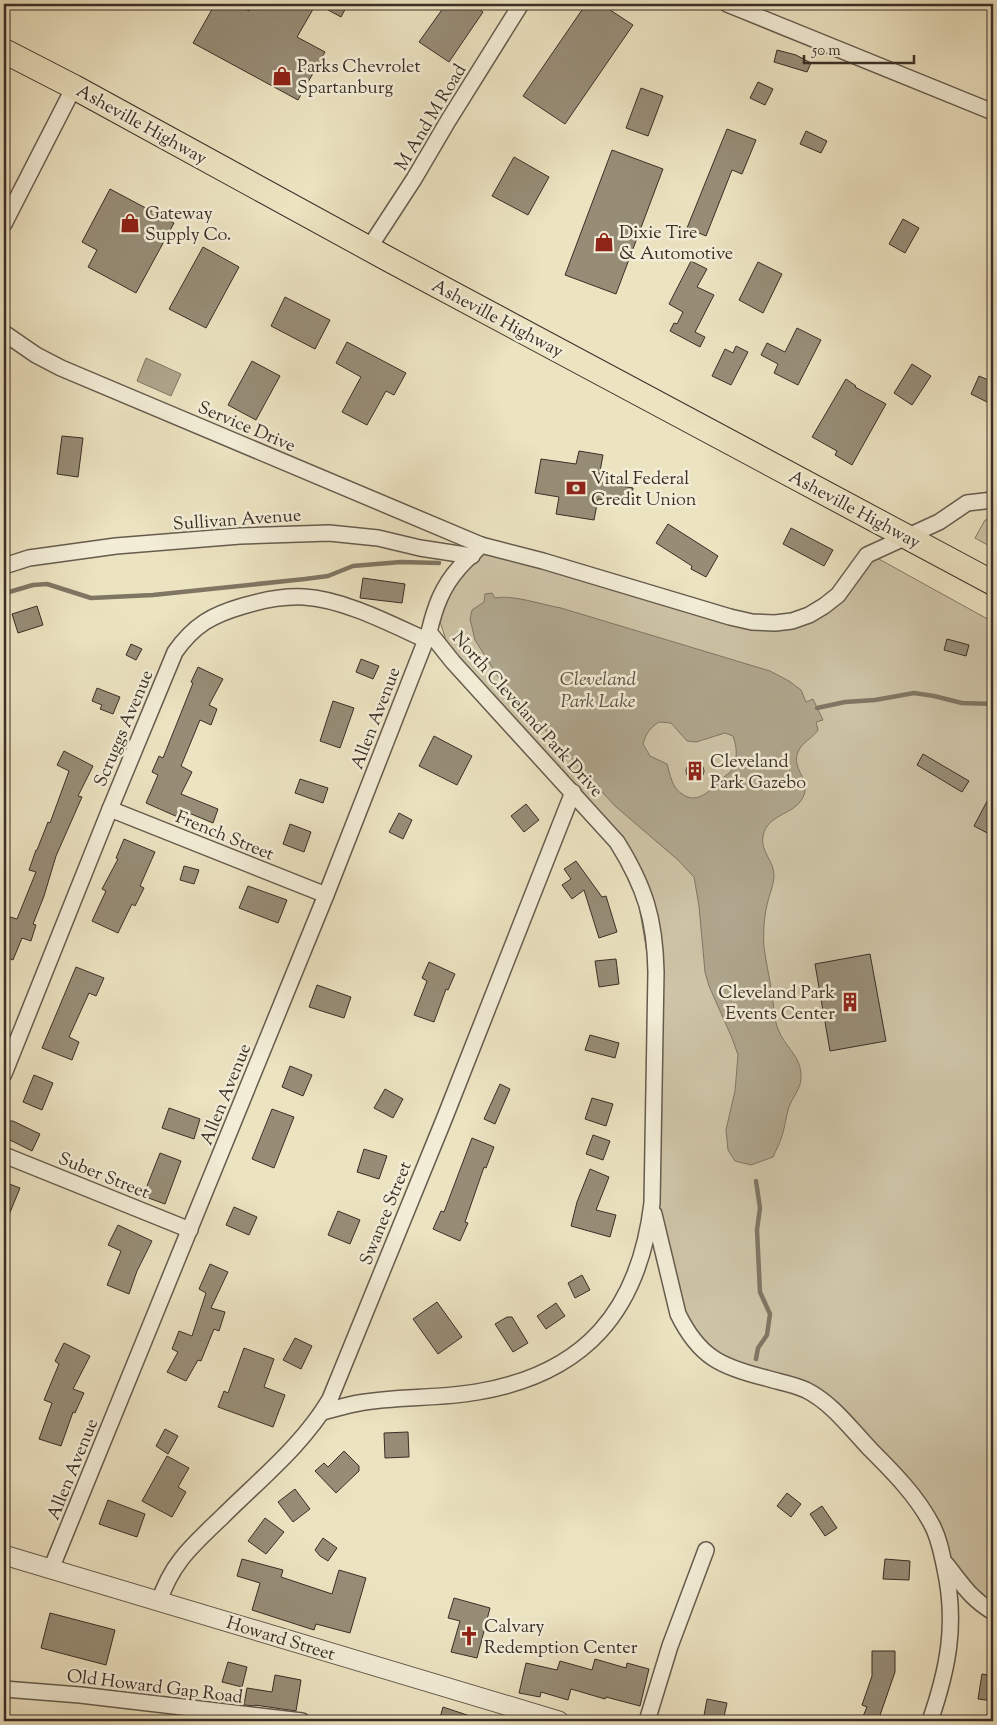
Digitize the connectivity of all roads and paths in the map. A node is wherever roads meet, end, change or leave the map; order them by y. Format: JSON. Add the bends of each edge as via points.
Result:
{"nodes":[{"id":1,"x":521,"y":4,"type":"edge"},
{"id":2,"x":727,"y":4,"type":"edge"},
{"id":3,"x":4,"y":51,"type":"edge"},
{"id":4,"x":74,"y":87,"type":"junction"},
{"id":5,"x":993,"y":112,"type":"edge"},
{"id":6,"x":4,"y":224,"type":"edge"},
{"id":7,"x":369,"y":248,"type":"junction"},
{"id":8,"x":4,"y":333,"type":"edge"},
{"id":9,"x":993,"y":500,"type":"edge"},
{"id":10,"x":906,"y":537,"type":"junction"},
{"id":11,"x":476,"y":550,"type":"junction"},
{"id":12,"x":4,"y":566,"type":"edge"},
{"id":13,"x":993,"y":583,"type":"edge"},
{"id":14,"x":428,"y":636,"type":"junction"},
{"id":15,"x":573,"y":792,"type":"junction"},
{"id":16,"x":110,"y":810,"type":"junction"},
{"id":17,"x":326,"y":895,"type":"junction"},
{"id":18,"x":4,"y":1074,"type":"edge"},
{"id":19,"x":4,"y":1155,"type":"edge"},
{"id":20,"x":652,"y":1204,"type":"junction"},
{"id":21,"x":190,"y":1230,"type":"junction"},
{"id":22,"x":322,"y":1412,"type":"junction"},
{"id":23,"x":706,"y":1550,"type":"dead end"},
{"id":24,"x":4,"y":1555,"type":"edge"},
{"id":25,"x":944,"y":1561,"type":"junction"},
{"id":26,"x":51,"y":1569,"type":"junction"},
{"id":27,"x":159,"y":1602,"type":"junction"},
{"id":28,"x":993,"y":1612,"type":"edge"},
{"id":29,"x":4,"y":1689,"type":"edge"},
{"id":30,"x":221,"y":1717,"type":"edge"},
{"id":31,"x":302,"y":1721,"type":"edge"},
{"id":32,"x":559,"y":1721,"type":"edge"},
{"id":33,"x":647,"y":1721,"type":"edge"},
{"id":34,"x":930,"y":1721,"type":"edge"}],
"edges":[{"from":1,"to":7,"type":"street","name":"M And M Road"},
{"from":2,"to":5,"type":"street"},
{"from":3,"to":4,"type":"main road","name":"Asheville Highway"},
{"from":4,"to":6,"type":"street"},
{"from":4,"to":7,"type":"main road","name":"Asheville Highway"},
{"from":7,"to":10,"type":"main road","name":"Asheville Highway"},
{"from":8,"to":11,"type":"street","name":"Service Drive","via":[[61,368]]},
{"from":9,"to":10,"type":"street","via":[[967,503],[939,522]]},
{"from":10,"to":11,"type":"street","via":[[867,555],[838,595],[824,606],[792,621],[775,623],[730,617],[551,563]]},
{"from":10,"to":13,"type":"main road","name":"Asheville Highway"},
{"from":11,"to":12,"type":"street","name":"Sullivan Avenue","via":[[420,548],[329,532],[116,546],[30,558]]},
{"from":11,"to":14,"type":"street","name":"North Cleveland Park Drive","via":[[450,578],[442,592]]},
{"from":14,"to":15,"type":"street","name":"North Cleveland Park Drive"},
{"from":14,"to":16,"type":"street","name":"Scruggs Avenue","via":[[341,605],[305,597],[253,603],[213,617],[198,626],[175,652]]},
{"from":14,"to":17,"type":"street","name":"Allen Avenue"},
{"from":15,"to":20,"type":"street","name":"North Cleveland Park Drive","via":[[617,842],[632,865],[652,917],[656,972]]},
{"from":15,"to":22,"type":"street","name":"Swanee Street","via":[[438,1135]]},
{"from":16,"to":17,"type":"street","name":"French Street"},
{"from":16,"to":18,"type":"street","name":"Scruggs Avenue"},
{"from":17,"to":21,"type":"street","name":"Allen Avenue"},
{"from":19,"to":21,"type":"street","name":"Suber Street"},
{"from":20,"to":22,"type":"street","name":"North Cleveland Park Drive","via":[[644,1248],[628,1289],[615,1314],[578,1353],[554,1367],[477,1392],[360,1402]]},
{"from":20,"to":25,"type":"street","name":"North Cleveland Park Drive","via":[[676,1306],[685,1329],[695,1342],[706,1354],[734,1370],[806,1391],[844,1420],[914,1497],[933,1526]]},
{"from":21,"to":26,"type":"street","name":"Allen Avenue"},
{"from":22,"to":27,"type":"street","name":"Swanee Street","via":[[303,1436],[182,1556],[164,1585]]},
{"from":23,"to":33,"type":"street","via":[[670,1646]]},
{"from":24,"to":26,"type":"street","name":"Howard Street"},
{"from":25,"to":28,"type":"street","via":[[966,1592]]},
{"from":25,"to":34,"type":"street","via":[[951,1605],[951,1638]]},
{"from":26,"to":27,"type":"street","name":"Howard Street"},
{"from":27,"to":32,"type":"street","name":"Howard Street"},
{"from":29,"to":30,"type":"street","name":"Old Howard Gap Road","via":[[80,1695]]},
{"from":30,"to":31,"type":"street","name":"Old Howard Gap Road"}]}
